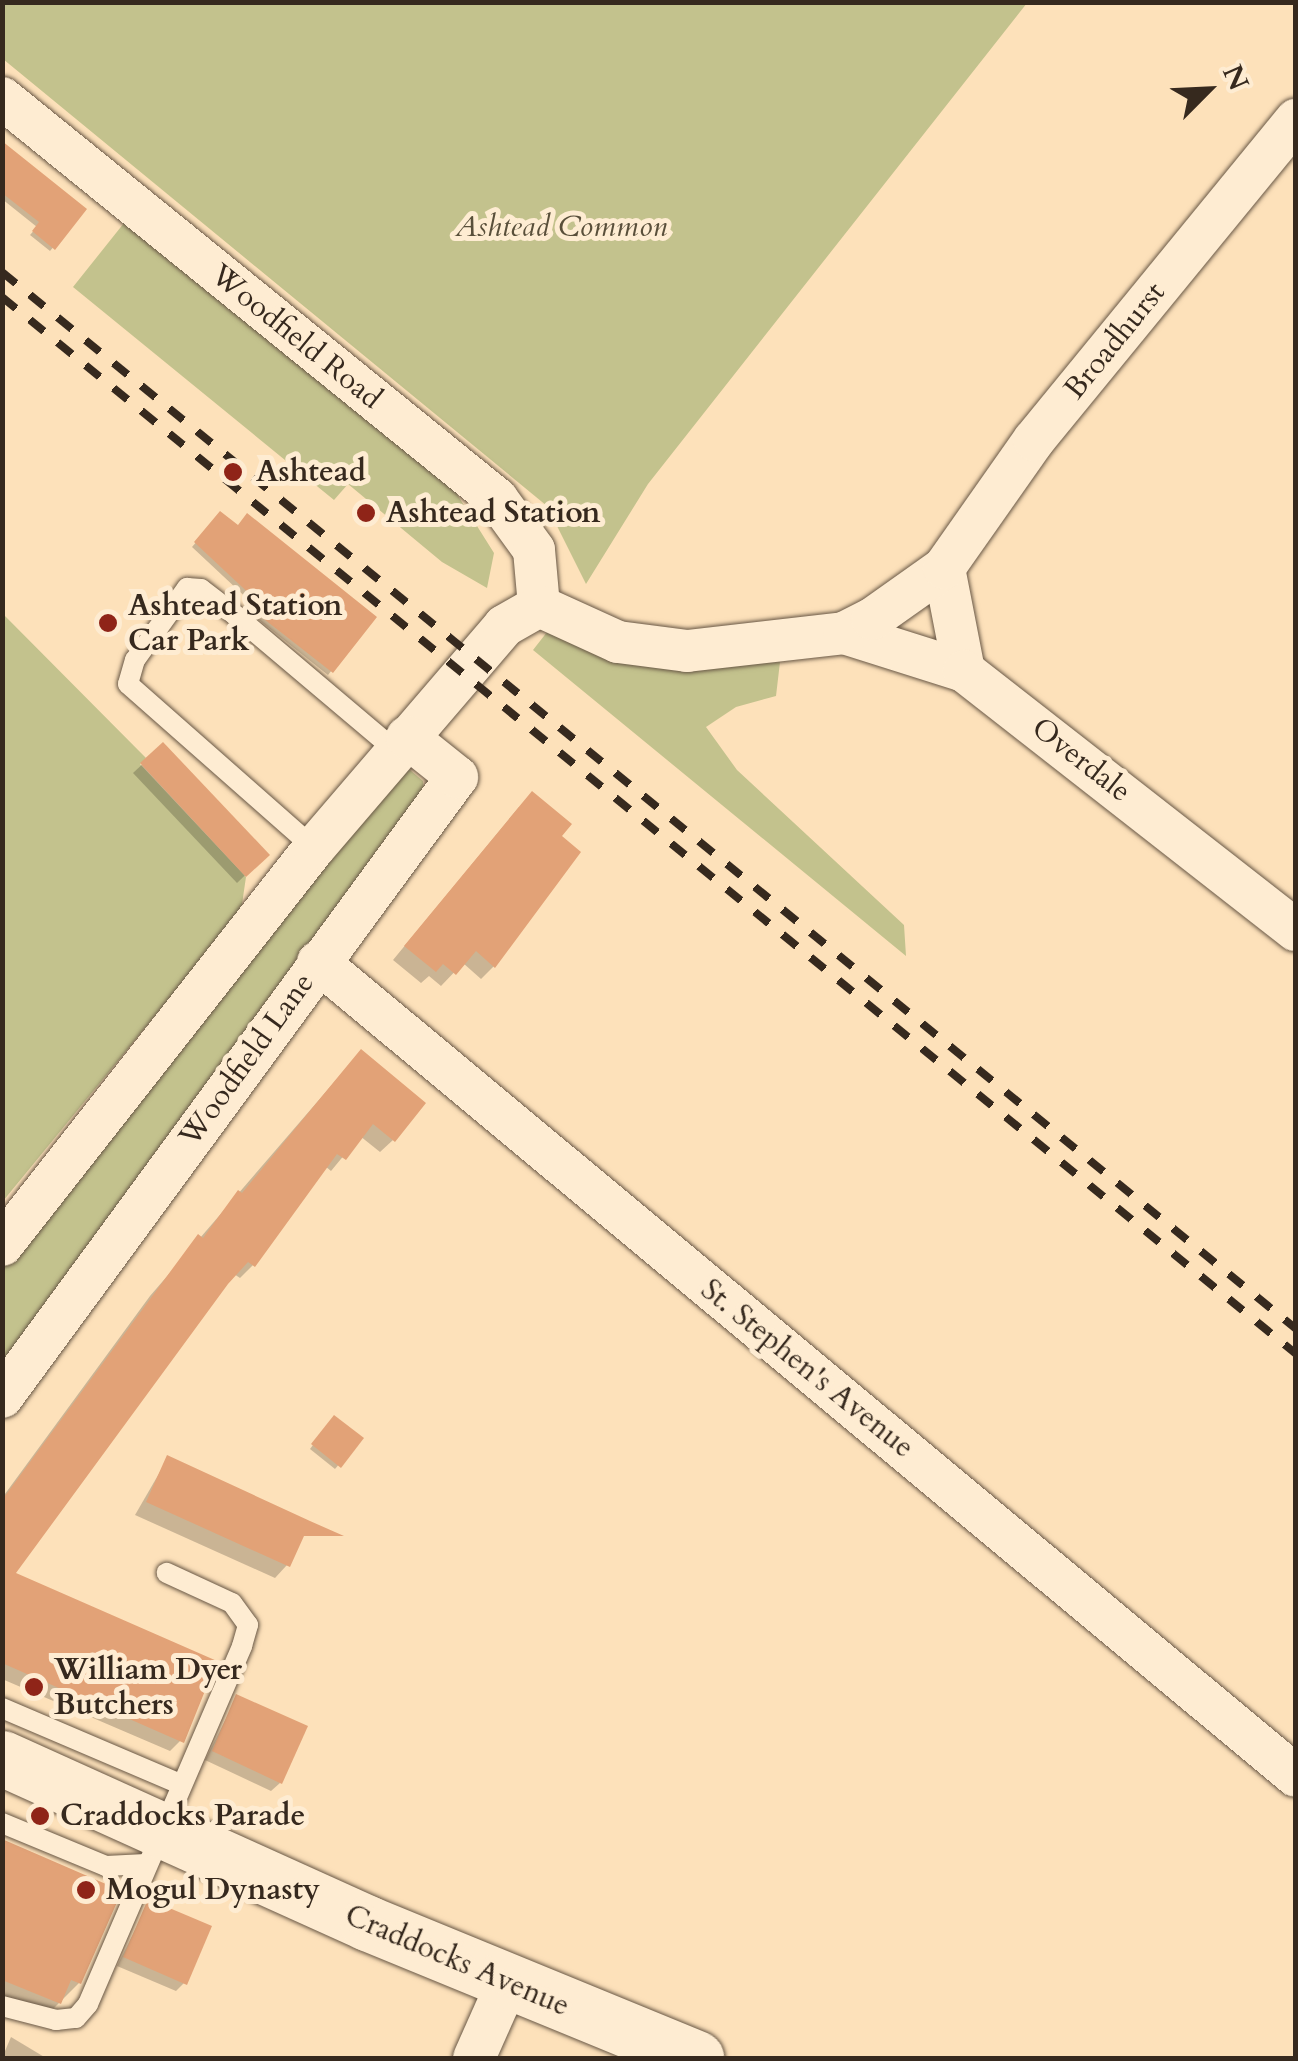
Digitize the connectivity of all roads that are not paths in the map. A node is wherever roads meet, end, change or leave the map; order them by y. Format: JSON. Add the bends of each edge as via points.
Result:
{"nodes":[{"id":1,"x":2,"y":98,"type":"edge"},
{"id":2,"x":1296,"y":120,"type":"edge"},
{"id":3,"x":944,"y":568,"type":"junction"},
{"id":4,"x":539,"y":606,"type":"junction"},
{"id":5,"x":844,"y":633,"type":"junction"},
{"id":6,"x":964,"y":670,"type":"junction"},
{"id":7,"x":401,"y":744,"type":"junction"},
{"id":8,"x":314,"y":848,"type":"junction"},
{"id":9,"x":1296,"y":930,"type":"edge"},
{"id":10,"x":318,"y":962,"type":"junction"},
{"id":11,"x":2,"y":1245,"type":"edge"},
{"id":12,"x":2,"y":1397,"type":"edge"},
{"id":13,"x":167,"y":1573,"type":"dead end"},
{"id":14,"x":2,"y":1708,"type":"edge"},
{"id":15,"x":2,"y":1758,"type":"edge"},
{"id":16,"x":1296,"y":1776,"type":"edge"},
{"id":17,"x":2,"y":1823,"type":"edge"},
{"id":18,"x":162,"y":1825,"type":"junction"},
{"id":19,"x":506,"y":1984,"type":"junction"},
{"id":20,"x":2,"y":2006,"type":"edge"},
{"id":21,"x":474,"y":2058,"type":"edge"},
{"id":22,"x":696,"y":2058,"type":"edge"}],
"edges":[{"from":1,"to":4,"type":"street","name":"Woodfield Road","via":[[497,499],[534,550]]},
{"from":2,"to":3,"type":"street","name":"Broadhurst","via":[[1034,440]]},
{"from":3,"to":5,"type":"street","name":"Broadhurst"},
{"from":3,"to":6,"type":"street"},
{"from":4,"to":5,"type":"street","name":"Broadhurst","via":[[618,642],[687,651]]},
{"from":4,"to":7,"type":"street","via":[[504,626]]},
{"from":5,"to":6,"type":"street","name":"Overdale"},
{"from":6,"to":9,"type":"street","name":"Overdale"},
{"from":7,"to":8,"type":"street"},
{"from":7,"to":8,"type":"lane","via":[[201,589],[188,588],[135,660],[128,684]]},
{"from":7,"to":10,"type":"street","name":"Woodfield Lane","via":[[456,777]]},
{"from":8,"to":11,"type":"street"},
{"from":10,"to":12,"type":"street","name":"Woodfield Lane"},
{"from":10,"to":16,"type":"street","name":"St. Stephen's Avenue"},
{"from":13,"to":18,"type":"lane","via":[[232,1603],[248,1625]]},
{"from":14,"to":18,"type":"lane"},
{"from":15,"to":18,"type":"street","name":"Craddocks Avenue"},
{"from":17,"to":18,"type":"lane","via":[[106,1866]]},
{"from":18,"to":19,"type":"street","name":"Craddocks Avenue"},
{"from":18,"to":20,"type":"lane","via":[[76,2018],[56,2020]]},
{"from":19,"to":21,"type":"street"},
{"from":19,"to":22,"type":"street","name":"Craddocks Avenue"}]}
